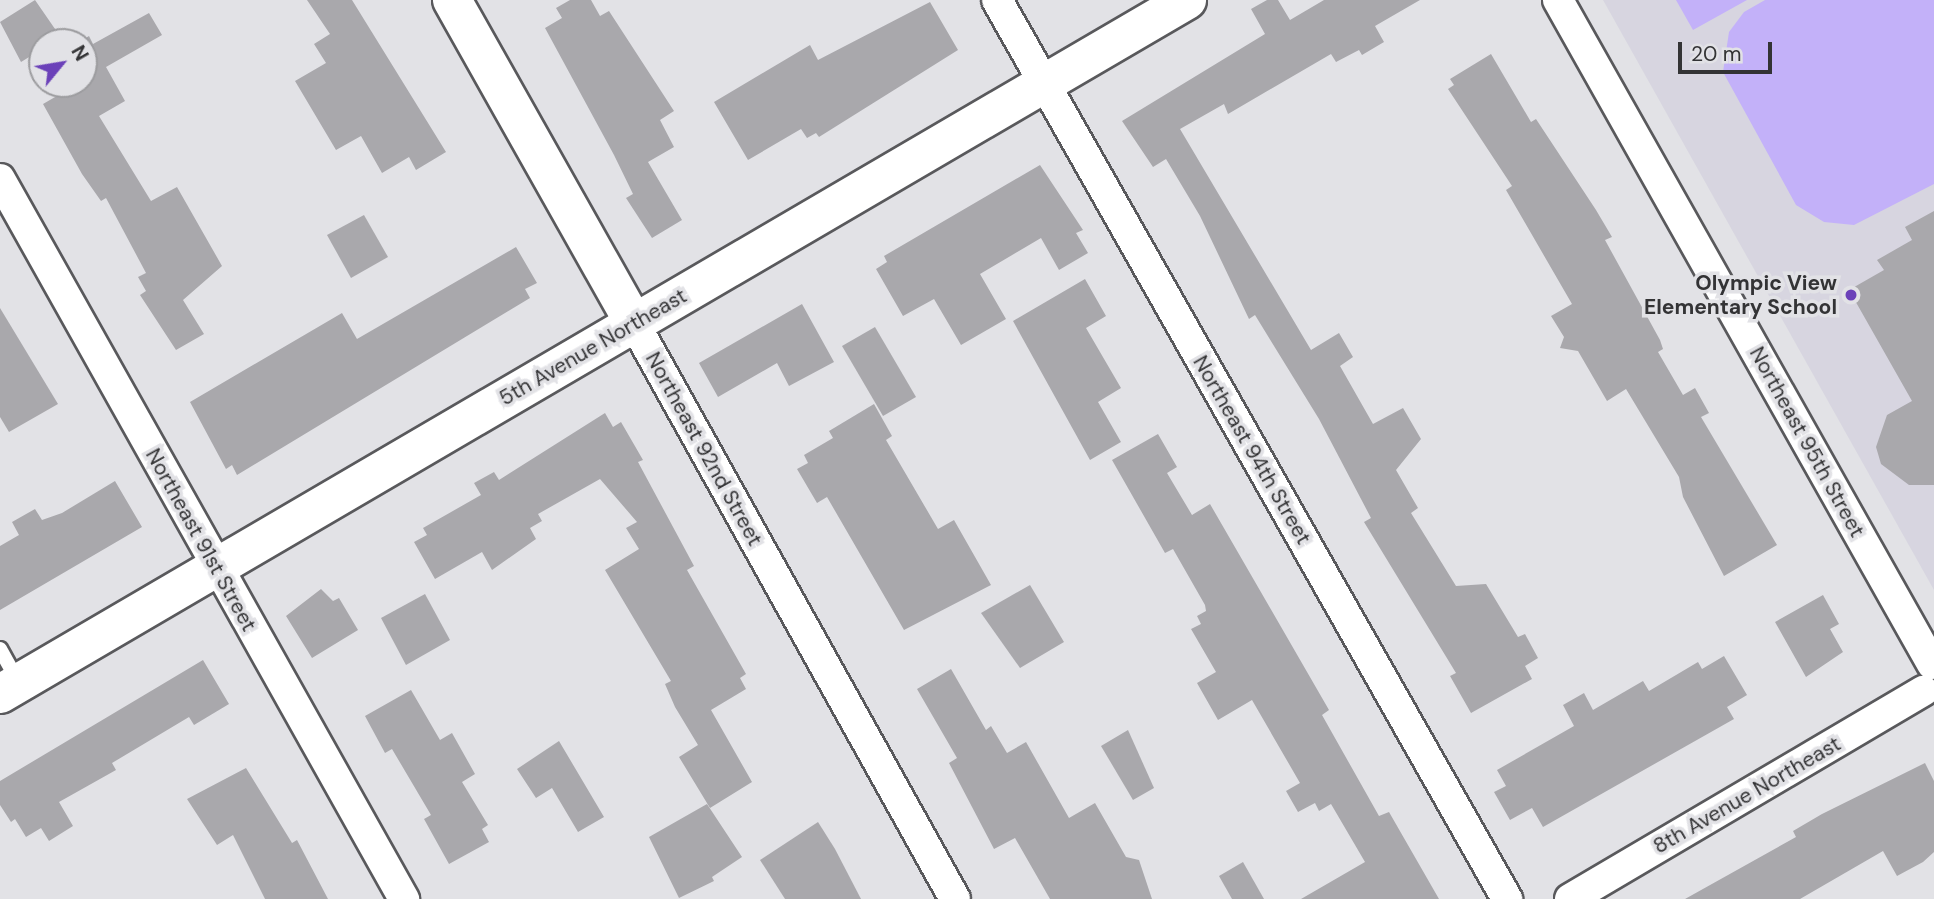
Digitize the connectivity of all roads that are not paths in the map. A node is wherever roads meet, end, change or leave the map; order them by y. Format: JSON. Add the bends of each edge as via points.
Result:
{"nodes":[{"id":1,"x":452,"y":0,"type":"edge"},
{"id":2,"x":997,"y":0,"type":"edge"},
{"id":3,"x":1187,"y":0,"type":"edge"},
{"id":4,"x":1558,"y":0,"type":"edge"},
{"id":5,"x":1045,"y":85,"type":"junction"},
{"id":6,"x":0,"y":179,"type":"edge"},
{"id":7,"x":634,"y":323,"type":"junction"},
{"id":8,"x":215,"y":567,"type":"junction"},
{"id":9,"x":0,"y":649,"type":"edge"},
{"id":10,"x":1931,"y":679,"type":"edge"},
{"id":11,"x":10,"y":689,"type":"edge"},
{"id":12,"x":404,"y":899,"type":"edge"},
{"id":13,"x":955,"y":899,"type":"edge"},
{"id":14,"x":1507,"y":899,"type":"edge"},
{"id":15,"x":1570,"y":899,"type":"edge"}],
"edges":[{"from":1,"to":7,"type":"main road","name":"Northeast 92nd Street"},
{"from":2,"to":5,"type":"street","name":"Northeast 94th Street"},
{"from":3,"to":5,"type":"main road","name":"5th Avenue Northeast"},
{"from":4,"to":10,"type":"street","name":"Northeast 95th Street"},
{"from":5,"to":7,"type":"main road","name":"5th Avenue Northeast"},
{"from":5,"to":14,"type":"street","name":"Northeast 94th Street"},
{"from":6,"to":8,"type":"street","name":"Northeast 91st Street"},
{"from":7,"to":8,"type":"main road","name":"5th Avenue Northeast"},
{"from":7,"to":13,"type":"street","name":"Northeast 92nd Street"},
{"from":8,"to":11,"type":"main road","name":"5th Avenue Northeast"},
{"from":8,"to":12,"type":"street","name":"Northeast 91st Street"},
{"from":9,"to":11,"type":"lane"},
{"from":10,"to":15,"type":"street","name":"8th Avenue Northeast"}]}
